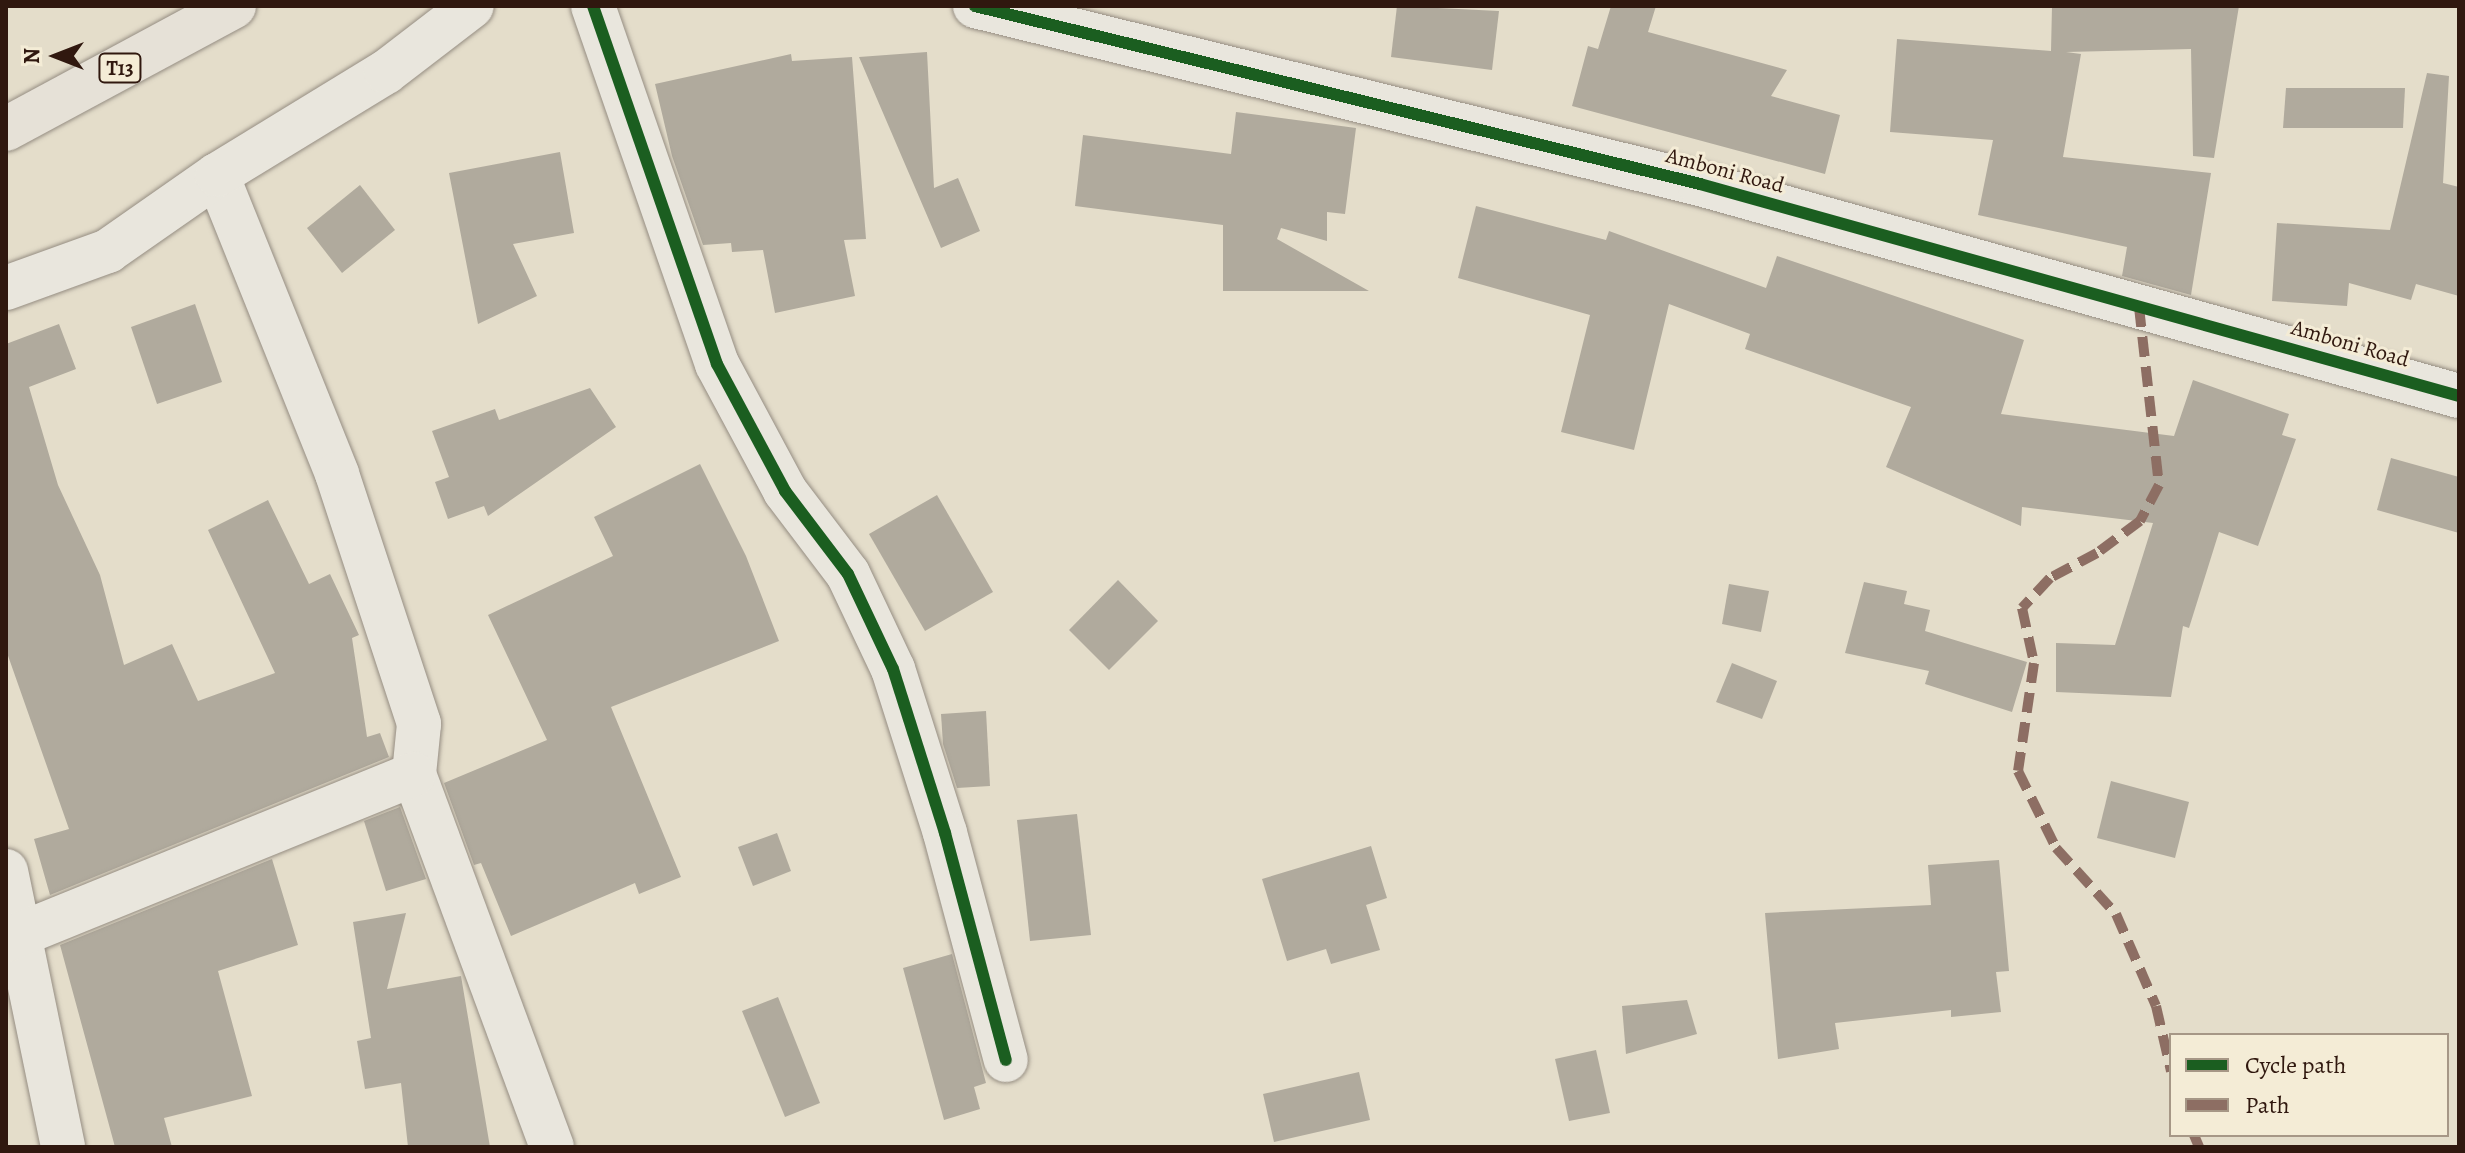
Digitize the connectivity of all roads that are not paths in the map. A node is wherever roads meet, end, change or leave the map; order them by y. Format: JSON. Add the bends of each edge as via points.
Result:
{"nodes":[{"id":1,"x":234,"y":6,"type":"edge"},
{"id":2,"x":472,"y":6,"type":"edge"},
{"id":3,"x":593,"y":6,"type":"edge"},
{"id":4,"x":975,"y":6,"type":"edge"},
{"id":5,"x":6,"y":129,"type":"edge"},
{"id":6,"x":217,"y":175,"type":"junction"},
{"id":7,"x":6,"y":288,"type":"edge"},
{"id":8,"x":2459,"y":396,"type":"edge"},
{"id":9,"x":414,"y":774,"type":"junction"},
{"id":10,"x":6,"y":871,"type":"edge"},
{"id":11,"x":14,"y":936,"type":"edge"},
{"id":12,"x":1006,"y":1060,"type":"dead end"},
{"id":13,"x":63,"y":1147,"type":"edge"},
{"id":14,"x":552,"y":1147,"type":"edge"}],
"edges":[{"from":1,"to":5,"type":"highway","number":"T13"},
{"from":2,"to":6,"type":"street","via":[[386,72]]},
{"from":3,"to":12,"type":"street","via":[[717,364],[785,491],[848,574],[893,669],[945,833]]},
{"from":4,"to":8,"type":"street","name":"Amboni Road","via":[[1700,184]]},
{"from":6,"to":7,"type":"street","via":[[108,251]]},
{"from":6,"to":9,"type":"street","via":[[337,474],[419,724]]},
{"from":9,"to":11,"type":"street"},
{"from":9,"to":14,"type":"street"},
{"from":10,"to":11,"type":"street"},
{"from":11,"to":13,"type":"street"}]}
